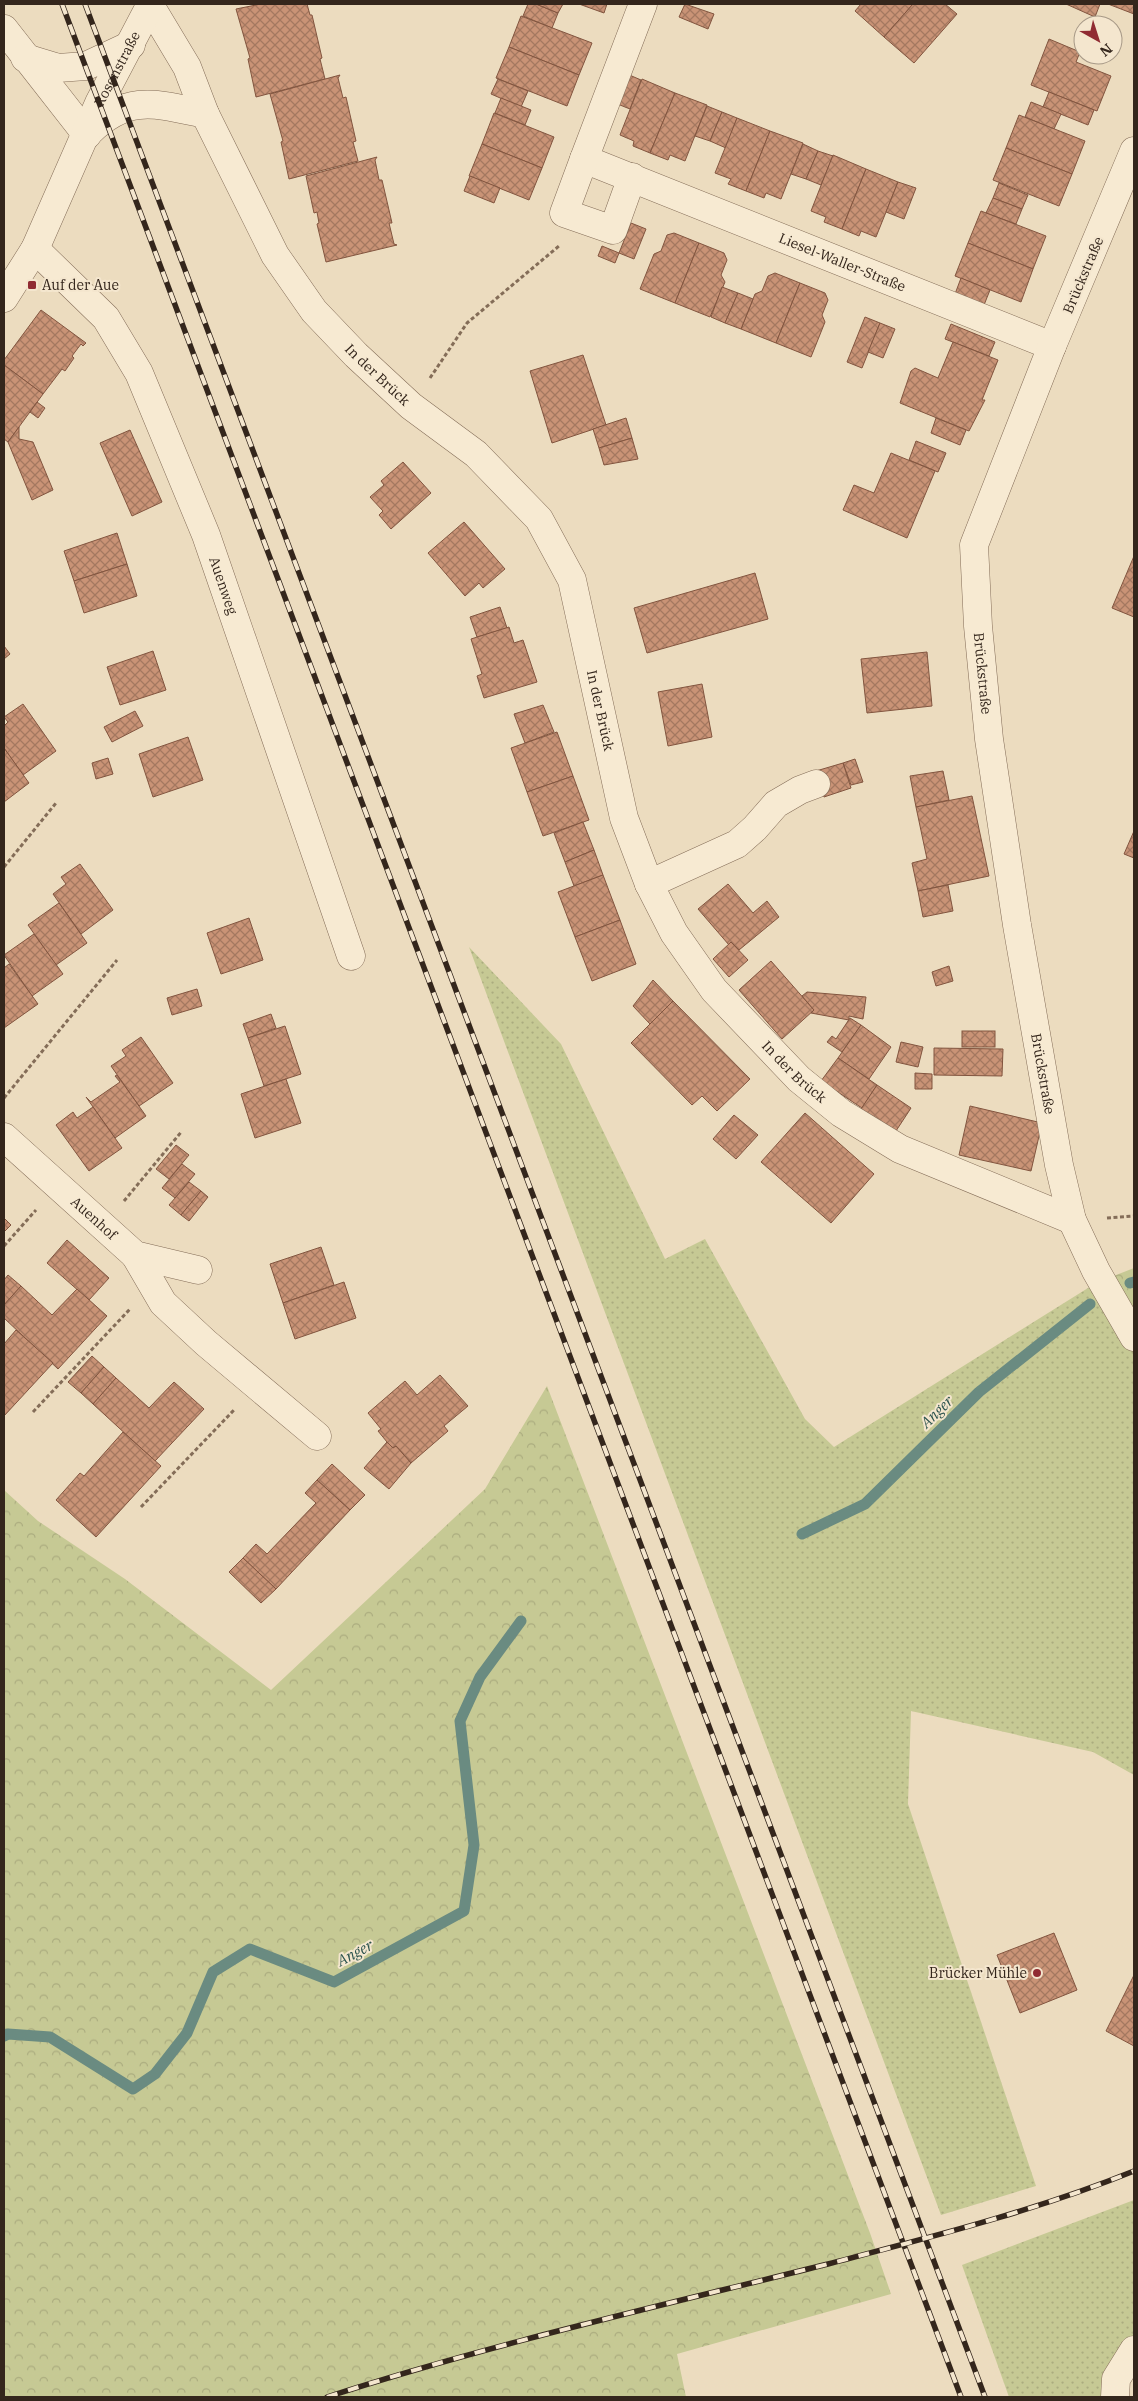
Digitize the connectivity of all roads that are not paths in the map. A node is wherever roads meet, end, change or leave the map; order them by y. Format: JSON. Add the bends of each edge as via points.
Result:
{"nodes":[{"id":1,"x":643,"y":4,"type":"edge"},
{"id":2,"x":151,"y":5,"type":"edge"},
{"id":3,"x":4,"y":28,"type":"edge"},
{"id":4,"x":131,"y":45,"type":"junction"},
{"id":5,"x":25,"y":58,"type":"junction"},
{"id":6,"x":205,"y":114,"type":"junction"},
{"id":7,"x":86,"y":135,"type":"junction"},
{"id":8,"x":1134,"y":151,"type":"edge"},
{"id":9,"x":584,"y":159,"type":"junction"},
{"id":10,"x":632,"y":177,"type":"junction"},
{"id":11,"x":35,"y":249,"type":"junction"},
{"id":12,"x":4,"y":298,"type":"edge"},
{"id":13,"x":1052,"y":346,"type":"junction"},
{"id":14,"x":816,"y":784,"type":"dead end"},
{"id":15,"x":649,"y":884,"type":"junction"},
{"id":16,"x":351,"y":956,"type":"dead end"},
{"id":17,"x":4,"y":1137,"type":"edge"},
{"id":18,"x":1072,"y":1220,"type":"junction"},
{"id":19,"x":135,"y":1255,"type":"junction"},
{"id":20,"x":198,"y":1270,"type":"dead end"},
{"id":21,"x":1134,"y":1337,"type":"edge"},
{"id":22,"x":317,"y":1436,"type":"dead end"},
{"id":23,"x":1134,"y":2350,"type":"edge"},
{"id":24,"x":1115,"y":2397,"type":"edge"}],
"edges":[{"from":1,"to":9,"type":"street"},
{"from":2,"to":4,"type":"street","name":"Rosenstraße"},
{"from":2,"to":6,"type":"street","name":"In der Brück","via":[[187,67]]},
{"from":3,"to":5,"type":"street"},
{"from":4,"to":5,"type":"street","via":[[86,66],[58,68]]},
{"from":4,"to":7,"type":"street","name":"Rosenstraße"},
{"from":5,"to":7,"type":"street"},
{"from":6,"to":7,"type":"street","via":[[151,103],[124,108],[105,116]]},
{"from":6,"to":15,"type":"street","name":"In der Brück","via":[[275,255],[314,311],[412,406],[476,454],[539,519],[572,580],[624,818]]},
{"from":7,"to":11,"type":"street"},
{"from":8,"to":13,"type":"street","name":"Brückstraße"},
{"from":9,"to":10,"type":"street","name":"Liesel-Waller-Straße"},
{"from":9,"to":10,"type":"street","via":[[564,213],[613,230]]},
{"from":10,"to":13,"type":"street","name":"Liesel-Waller-Straße"},
{"from":11,"to":12,"type":"street"},
{"from":11,"to":16,"type":"street","name":"Auenweg","via":[[106,318],[139,373],[206,535]]},
{"from":13,"to":18,"type":"street","name":"Brückstraße","via":[[974,545],[989,739],[1018,934],[1059,1165]]},
{"from":14,"to":15,"type":"street","via":[[776,804],[737,844]]},
{"from":15,"to":18,"type":"street","name":"In der Brück","via":[[674,933],[714,990],[799,1079],[841,1113],[900,1149]]},
{"from":17,"to":19,"type":"street","name":"Auenhof"},
{"from":18,"to":21,"type":"street"},
{"from":19,"to":20,"type":"street","name":"Auenhof"},
{"from":19,"to":22,"type":"street","via":[[163,1303]]},
{"from":23,"to":24,"type":"street","via":[[1116,2379]]}]}
